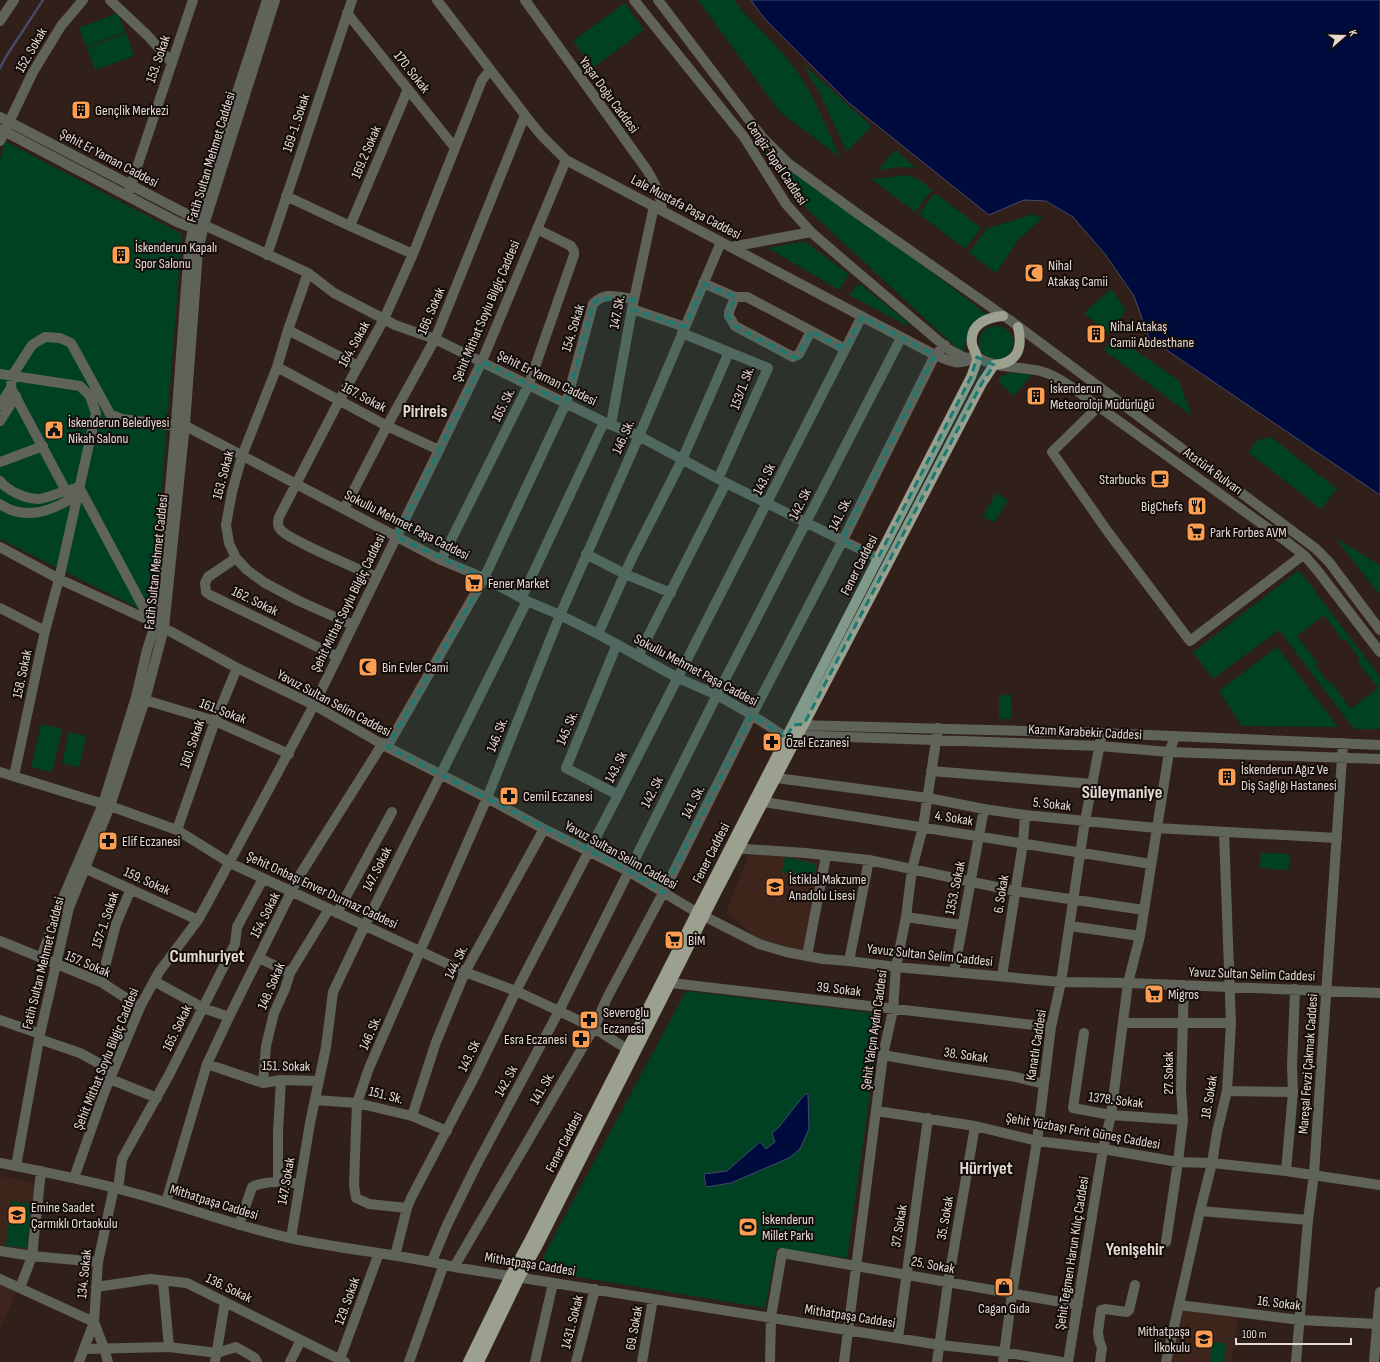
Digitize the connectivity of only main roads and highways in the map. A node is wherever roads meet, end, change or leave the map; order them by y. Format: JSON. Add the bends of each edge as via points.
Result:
{"nodes":[{"id":1,"x":804,"y":724,"type":"road end"},
{"id":2,"x":771,"y":777,"type":"junction"},
{"id":3,"x":700,"y":915,"type":"junction"},
{"id":4,"x":515,"y":1276,"type":"junction"},
{"id":5,"x":468,"y":1362,"type":"edge"},
{"id":6,"x":479,"y":1362,"type":"edge"}],
"edges":[{"from":1,"to":2,"type":"main road","name":"Fener Caddesi","via":[[982,383],[994,365],[1003,364],[1017,353],[1020,341],[1011,321],[995,317],[985,320],[978,326],[972,343],[977,357],[971,377],[878,558]]},
{"from":2,"to":3,"type":"main road","name":"Fener Caddesi","via":[[752,804],[729,848]]},
{"from":2,"to":3,"type":"main road","name":"Fener Caddesi","via":[[764,802]]},
{"from":3,"to":4,"type":"main road","name":"Fener Caddesi","via":[[627,1049],[528,1243]]},
{"from":3,"to":4,"type":"main road","name":"Fener Caddesi","via":[[671,983],[537,1247]]},
{"from":4,"to":5,"type":"main road","name":"Fener Caddesi"},
{"from":4,"to":6,"type":"main road","name":"Fener Caddesi"}]}
